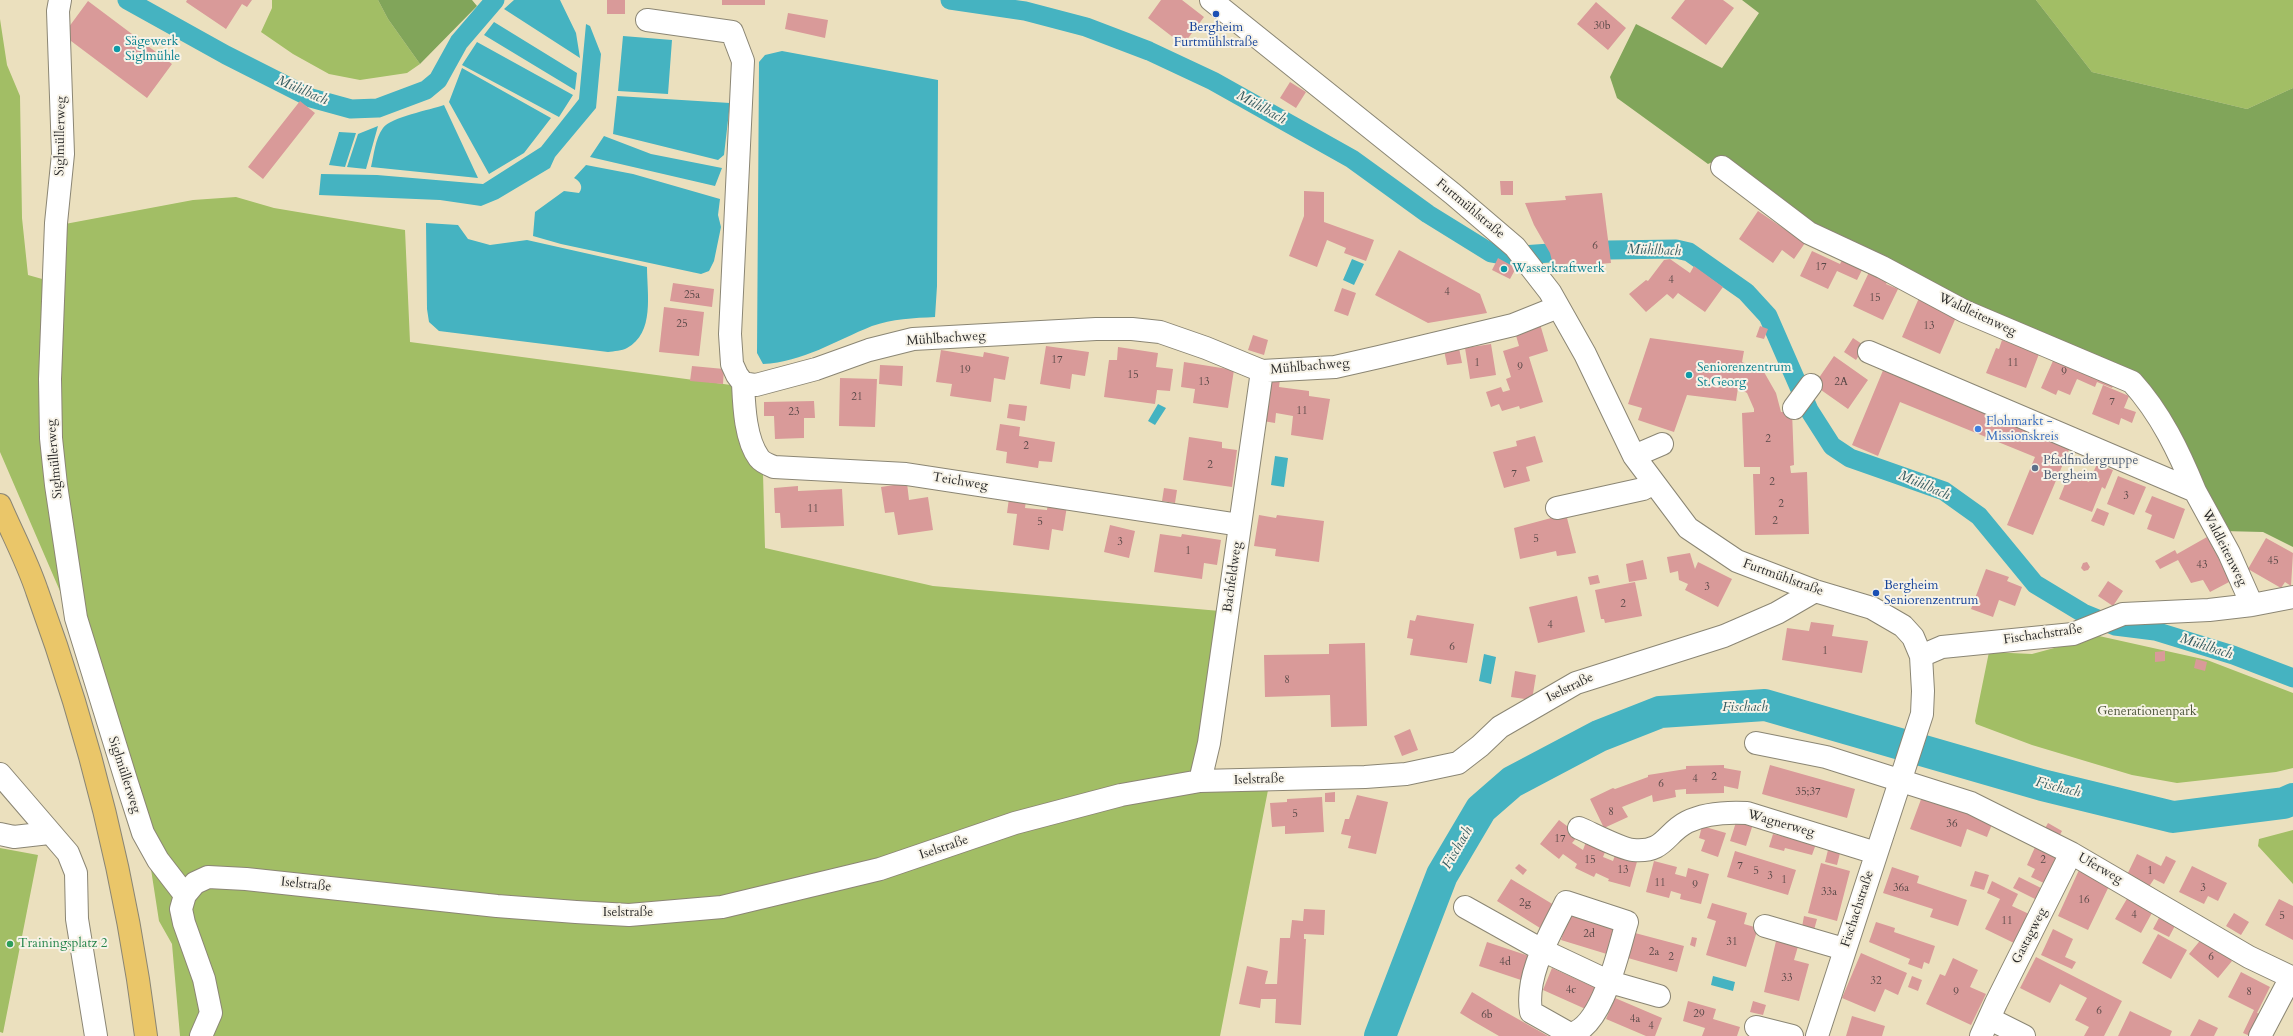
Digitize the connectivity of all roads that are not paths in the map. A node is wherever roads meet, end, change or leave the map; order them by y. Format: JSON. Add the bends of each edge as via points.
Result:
{"nodes":[{"id":1,"x":60,"y":0,"type":"edge"},
{"id":2,"x":1211,"y":0,"type":"edge"},
{"id":3,"x":647,"y":20,"type":"dead end"},
{"id":4,"x":1722,"y":167,"type":"dead end"},
{"id":5,"x":1558,"y":307,"type":"junction"},
{"id":6,"x":1869,"y":352,"type":"dead end"},
{"id":7,"x":1262,"y":371,"type":"junction"},
{"id":8,"x":743,"y":383,"type":"junction"},
{"id":9,"x":1811,"y":385,"type":"dead end"},
{"id":10,"x":1794,"y":408,"type":"dead end"},
{"id":11,"x":1662,"y":444,"type":"dead end"},
{"id":12,"x":1634,"y":456,"type":"junction"},
{"id":13,"x":1654,"y":483,"type":"junction"},
{"id":14,"x":2195,"y":491,"type":"junction"},
{"id":15,"x":0,"y":505,"type":"edge"},
{"id":16,"x":1557,"y":508,"type":"dead end"},
{"id":17,"x":1240,"y":525,"type":"junction"},
{"id":18,"x":1815,"y":591,"type":"junction"},
{"id":19,"x":2293,"y":597,"type":"edge"},
{"id":20,"x":2252,"y":605,"type":"junction"},
{"id":21,"x":1921,"y":656,"type":"junction"},
{"id":22,"x":1756,"y":744,"type":"dead end"},
{"id":23,"x":0,"y":774,"type":"edge"},
{"id":24,"x":1200,"y":781,"type":"junction"},
{"id":25,"x":1899,"y":782,"type":"junction"},
{"id":26,"x":1579,"y":828,"type":"dead end"},
{"id":27,"x":50,"y":833,"type":"junction"},
{"id":28,"x":0,"y":834,"type":"edge"},
{"id":29,"x":1876,"y":853,"type":"junction"},
{"id":30,"x":2071,"y":853,"type":"junction"},
{"id":31,"x":185,"y":895,"type":"junction"},
{"id":32,"x":1465,"y":907,"type":"dead end"},
{"id":33,"x":1765,"y":926,"type":"dead end"},
{"id":34,"x":1844,"y":949,"type":"junction"},
{"id":35,"x":1542,"y":950,"type":"junction"},
{"id":36,"x":2292,"y":977,"type":"edge"},
{"id":37,"x":1610,"y":982,"type":"junction"},
{"id":38,"x":1659,"y":996,"type":"dead end"},
{"id":39,"x":1756,"y":1027,"type":"dead end"},
{"id":40,"x":1986,"y":1028,"type":"edge"},
{"id":41,"x":146,"y":1035,"type":"edge"},
{"id":42,"x":1570,"y":1035,"type":"edge"},
{"id":43,"x":96,"y":1036,"type":"edge"},
{"id":44,"x":201,"y":1036,"type":"edge"},
{"id":45,"x":1792,"y":1036,"type":"edge"},
{"id":46,"x":1816,"y":1036,"type":"edge"},
{"id":47,"x":2024,"y":1036,"type":"edge"},
{"id":48,"x":2260,"y":1036,"type":"edge"}],
"edges":[{"from":1,"to":31,"type":"street","name":"Siglmüllerweg","via":[[58,11],[63,154],[56,223],[50,379],[51,438],[56,486],[76,618],[118,754],[143,833],[158,860]]},
{"from":2,"to":5,"type":"street","name":"Furtmühlstraße","via":[[1515,247],[1534,270]]},
{"from":3,"to":8,"type":"street","via":[[732,32],[742,62],[730,334],[732,364]]},
{"from":4,"to":14,"type":"street","name":"Waldleitenweg","via":[[1809,233],[1882,267],[1964,311],[2132,382],[2148,399],[2180,453]]},
{"from":5,"to":7,"type":"street","name":"Mühlbachweg","via":[[1513,325],[1335,367]]},
{"from":5,"to":12,"type":"street","name":"Furtmühlstraße","via":[[1585,354]]},
{"from":6,"to":14,"type":"street"},
{"from":7,"to":8,"type":"street","name":"Mühlbachweg","via":[[1160,332],[1096,329],[913,339],[756,385]]},
{"from":7,"to":17,"type":"street","name":"Bachfeldweg"},
{"from":8,"to":17,"type":"street","name":"Teichweg","via":[[745,415],[753,447],[759,459],[774,468],[913,475]]},
{"from":9,"to":10,"type":"street"},
{"from":11,"to":12,"type":"street"},
{"from":12,"to":13,"type":"street","name":"Furtmühlstraße"},
{"from":13,"to":16,"type":"street","via":[[1643,489]]},
{"from":13,"to":18,"type":"street","name":"Furtmühlstraße","via":[[1688,528],[1725,553],[1737,561]]},
{"from":14,"to":20,"type":"street","name":"Waldleitenweg","via":[[2229,553]]},
{"from":15,"to":41,"type":"main road","via":[[37,590],[80,719],[123,900]]},
{"from":17,"to":24,"type":"street","name":"Bachfeldweg","via":[[1209,743]]},
{"from":18,"to":21,"type":"street","name":"Furtmühlstraße","via":[[1872,608],[1903,626],[1913,637]]},
{"from":18,"to":24,"type":"street","name":"Iselstraße","via":[[1777,613],[1724,636],[1576,683],[1500,727],[1458,763],[1406,774],[1365,777]]},
{"from":19,"to":20,"type":"street","name":"Fischachstraße"},
{"from":20,"to":21,"type":"street","name":"Fischachstraße","via":[[2123,614],[2073,634],[1942,647]]},
{"from":21,"to":25,"type":"street","name":"Fischachstraße","via":[[1923,691],[1919,722]]},
{"from":22,"to":25,"type":"street","via":[[1826,758]]},
{"from":23,"to":27,"type":"street"},
{"from":24,"to":31,"type":"street","name":"Iselstraße","via":[[1087,803],[1015,823],[849,877],[722,907],[679,912],[630,915],[576,912],[497,906],[254,879],[208,877],[195,883]]},
{"from":25,"to":29,"type":"street","name":"Fischachstraße"},
{"from":25,"to":30,"type":"street","name":"Uferweg","via":[[1971,803]]},
{"from":26,"to":29,"type":"street","name":"Wagnerweg","via":[[1632,850],[1657,848],[1686,822],[1728,812],[1747,813]]},
{"from":27,"to":28,"type":"street","via":[[14,837]]},
{"from":27,"to":43,"type":"street","via":[[68,853],[76,873],[77,919]]},
{"from":29,"to":34,"type":"street","name":"Fischachstraße"},
{"from":30,"to":36,"type":"street","name":"Uferweg","via":[[2249,957]]},
{"from":30,"to":40,"type":"street","name":"Gastagweg"},
{"from":31,"to":44,"type":"street","via":[[182,909],[184,923],[204,979],[211,1014]]},
{"from":32,"to":35,"type":"street"},
{"from":33,"to":34,"type":"street"},
{"from":34,"to":46,"type":"street","name":"Fischachstraße"},
{"from":35,"to":37,"type":"street"},
{"from":35,"to":37,"type":"street","via":[[1566,902],[1627,922]]},
{"from":35,"to":42,"type":"street","via":[[1529,997],[1531,1012]]},
{"from":36,"to":48,"type":"street","name":"Uferweg"},
{"from":37,"to":38,"type":"street"},
{"from":37,"to":42,"type":"street","via":[[1591,1021]]},
{"from":39,"to":45,"type":"street"},
{"from":40,"to":47,"type":"street","name":"Gastagweg"}]}
